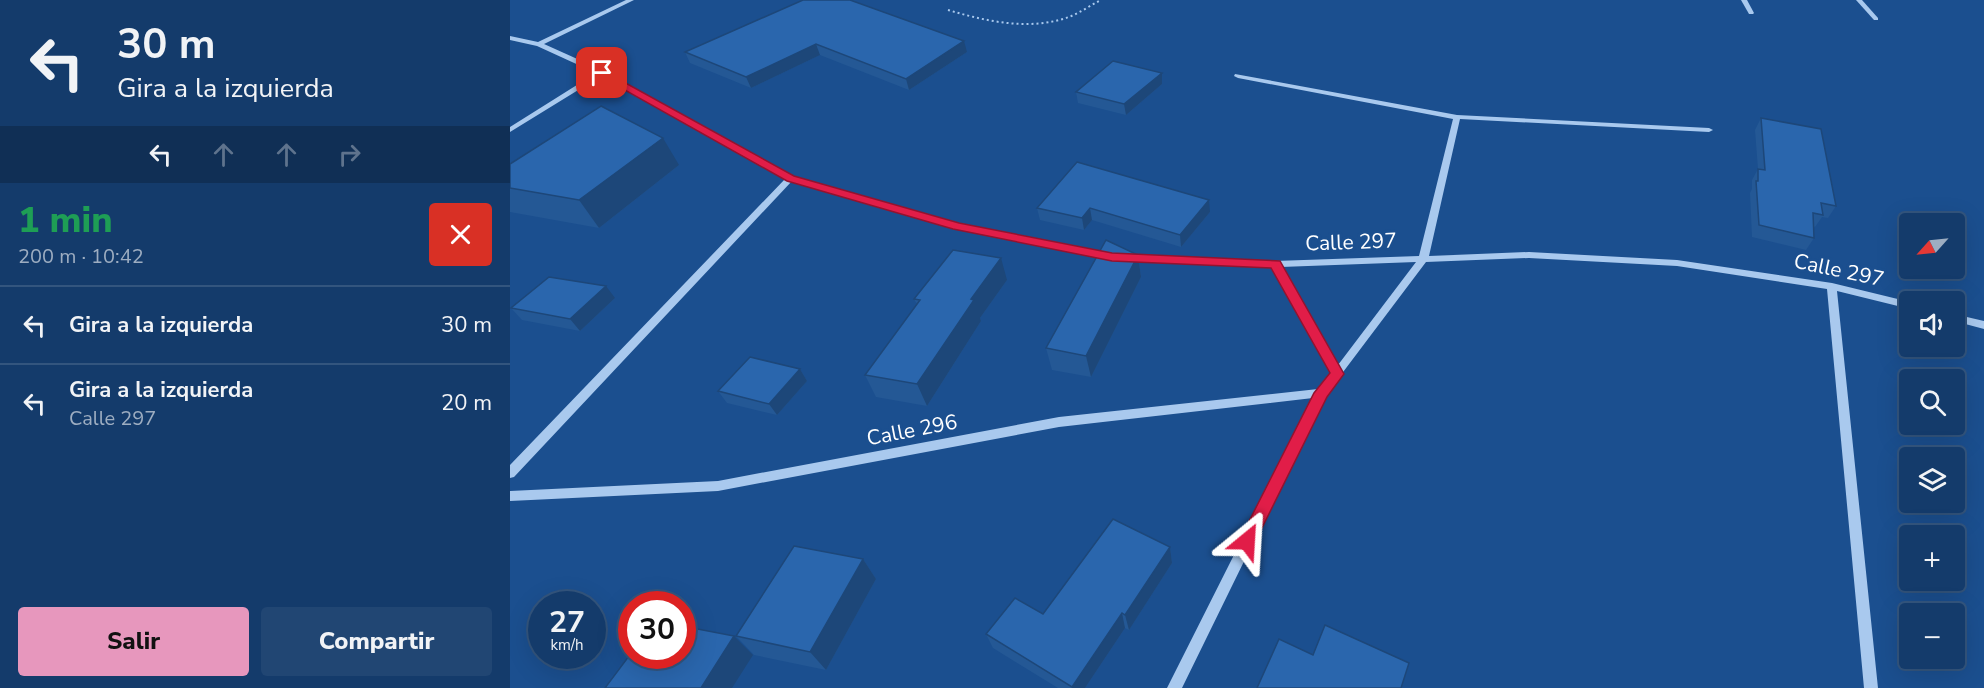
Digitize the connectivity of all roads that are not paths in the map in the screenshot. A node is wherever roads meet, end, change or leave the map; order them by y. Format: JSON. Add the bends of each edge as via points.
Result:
{"nodes":[{"id":1,"x":631,"y":0,"type":"edge"},
{"id":2,"x":1743,"y":0,"type":"edge"},
{"id":3,"x":1859,"y":0,"type":"edge"},
{"id":4,"x":1751,"y":13,"type":"dead end"},
{"id":5,"x":1876,"y":19,"type":"dead end"},
{"id":6,"x":510,"y":38,"type":"edge"},
{"id":7,"x":539,"y":44,"type":"junction"},
{"id":8,"x":602,"y":73,"type":"junction"},
{"id":9,"x":1238,"y":76,"type":"dead end"},
{"id":10,"x":1457,"y":117,"type":"junction"},
{"id":11,"x":510,"y":130,"type":"edge"},
{"id":12,"x":1709,"y":130,"type":"dead end"},
{"id":13,"x":790,"y":178,"type":"junction"},
{"id":14,"x":1423,"y":259,"type":"junction"},
{"id":15,"x":1275,"y":264,"type":"junction"},
{"id":16,"x":1832,"y":286,"type":"junction"},
{"id":17,"x":1899,"y":303,"type":"edge"},
{"id":18,"x":1965,"y":320,"type":"edge"},
{"id":19,"x":1984,"y":325,"type":"edge"},
{"id":20,"x":1337,"y":374,"type":"junction"},
{"id":21,"x":1321,"y":393,"type":"junction"},
{"id":22,"x":510,"y":473,"type":"edge"},
{"id":23,"x":510,"y":496,"type":"edge"},
{"id":24,"x":1174,"y":688,"type":"edge"},
{"id":25,"x":1871,"y":688,"type":"edge"}],
"edges":[{"from":1,"to":7,"type":"street"},
{"from":2,"to":4,"type":"street"},
{"from":3,"to":5,"type":"street"},
{"from":6,"to":7,"type":"street","name":"Calle 297"},
{"from":7,"to":8,"type":"street","name":"Calle 297"},
{"from":8,"to":11,"type":"street"},
{"from":8,"to":13,"type":"street","name":"Calle 297"},
{"from":9,"to":10,"type":"street"},
{"from":10,"to":12,"type":"street"},
{"from":10,"to":14,"type":"street"},
{"from":13,"to":15,"type":"street","name":"Calle 297","via":[[957,226],[1112,257]]},
{"from":13,"to":22,"type":"street"},
{"from":14,"to":15,"type":"street","name":"Calle 297"},
{"from":14,"to":16,"type":"street","name":"Calle 297","via":[[1528,255],[1677,263]]},
{"from":14,"to":20,"type":"street"},
{"from":15,"to":20,"type":"street"},
{"from":16,"to":17,"type":"street","name":"Calle 297"},
{"from":16,"to":25,"type":"street"},
{"from":18,"to":19,"type":"street"},
{"from":20,"to":21,"type":"street"},
{"from":21,"to":23,"type":"street","name":"Calle 296","via":[[1059,422],[718,486]]},
{"from":21,"to":24,"type":"street"}]}
